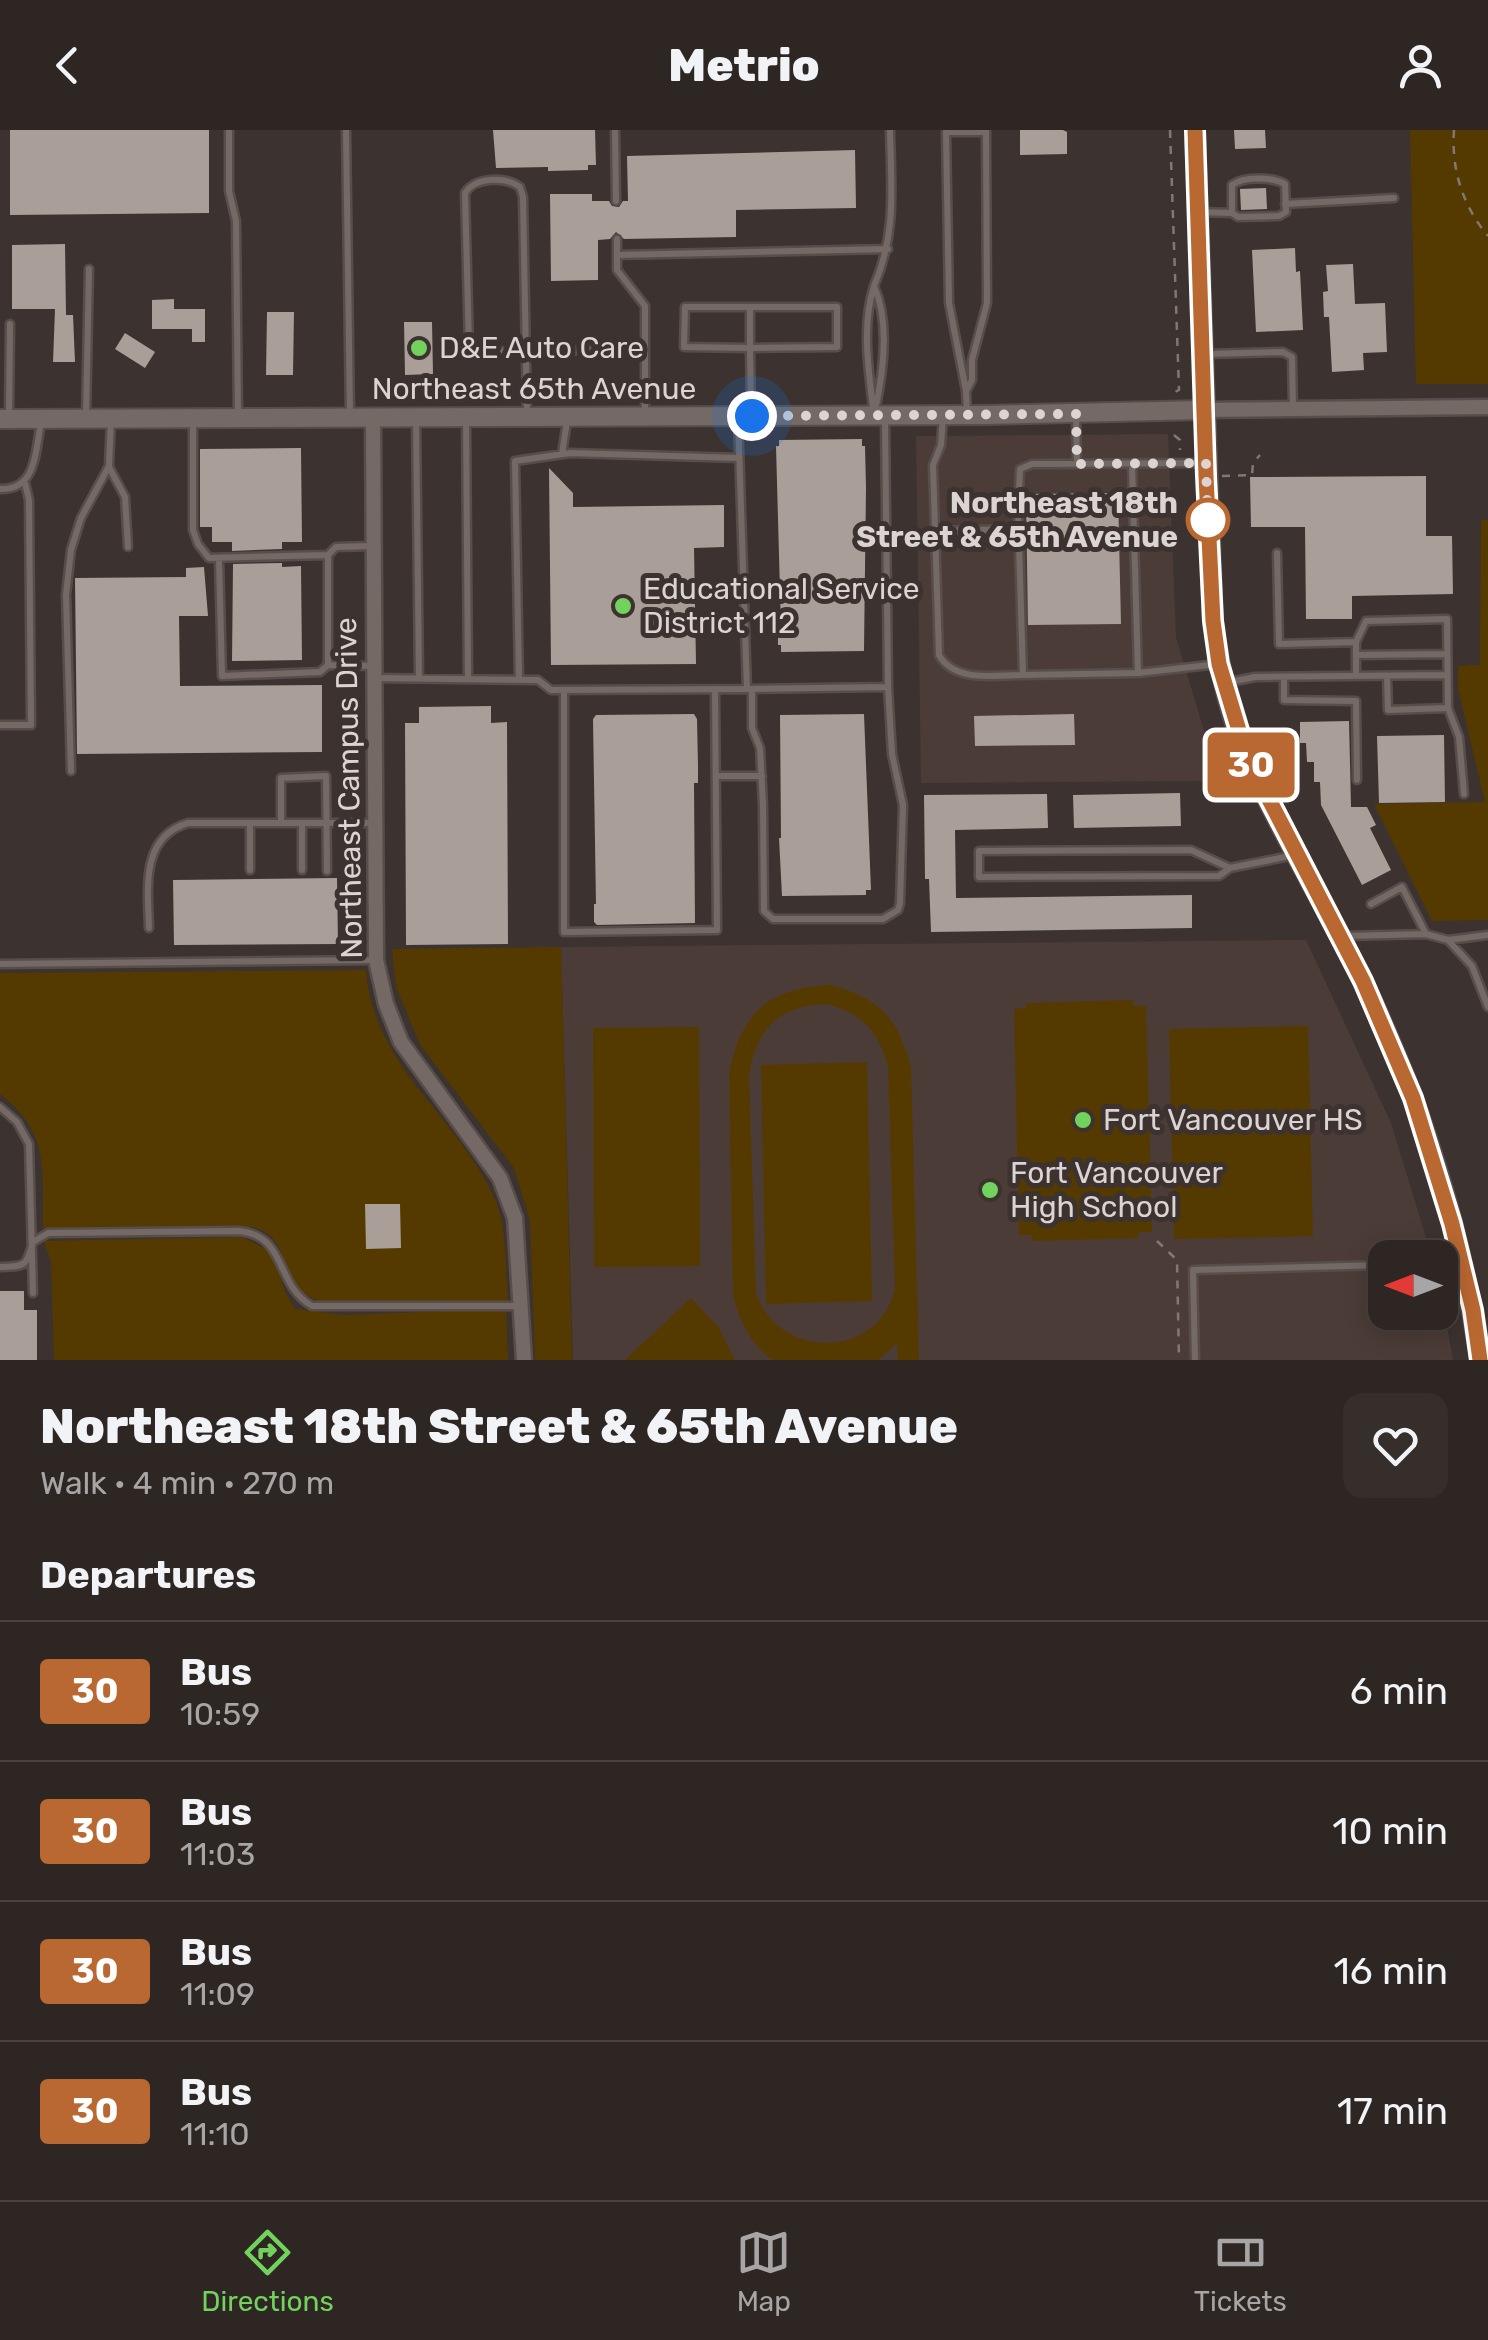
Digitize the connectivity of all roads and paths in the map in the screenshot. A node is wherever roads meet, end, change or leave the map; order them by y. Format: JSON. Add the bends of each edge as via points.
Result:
{"nodes":[{"id":1,"x":229,"y":130,"type":"edge"},
{"id":2,"x":346,"y":130,"type":"edge"},
{"id":3,"x":615,"y":130,"type":"edge"},
{"id":4,"x":890,"y":130,"type":"edge"},
{"id":5,"x":1170,"y":130,"type":"edge"},
{"id":6,"x":1195,"y":130,"type":"edge"},
{"id":7,"x":1454,"y":130,"type":"edge"},
{"id":8,"x":1394,"y":198,"type":"dead end"},
{"id":9,"x":616,"y":201,"type":"dead end"},
{"id":10,"x":1285,"y":204,"type":"junction"},
{"id":11,"x":1197,"y":212,"type":"junction"},
{"id":12,"x":1232,"y":212,"type":"junction"},
{"id":13,"x":1488,"y":236,"type":"edge"},
{"id":14,"x":617,"y":239,"type":"dead end"},
{"id":15,"x":888,"y":248,"type":"junction"},
{"id":16,"x":617,"y":254,"type":"junction"},
{"id":17,"x":89,"y":269,"type":"dead end"},
{"id":18,"x":874,"y":286,"type":"junction"},
{"id":19,"x":750,"y":306,"type":"junction"},
{"id":20,"x":10,"y":324,"type":"dead end"},
{"id":21,"x":750,"y":348,"type":"junction"},
{"id":22,"x":616,"y":350,"type":"dead end"},
{"id":23,"x":526,"y":351,"type":"junction"},
{"id":24,"x":1201,"y":354,"type":"junction"},
{"id":25,"x":966,"y":390,"type":"junction"},
{"id":26,"x":1173,"y":394,"type":"dead end"},
{"id":27,"x":1488,"y":407,"type":"edge"},
{"id":28,"x":1294,"y":409,"type":"junction"},
{"id":29,"x":1203,"y":410,"type":"junction"},
{"id":30,"x":1076,"y":414,"type":"junction"},
{"id":31,"x":943,"y":415,"type":"junction"},
{"id":32,"x":967,"y":415,"type":"junction"},
{"id":33,"x":350,"y":416,"type":"junction"},
{"id":34,"x":373,"y":416,"type":"junction"},
{"id":35,"x":416,"y":416,"type":"junction"},
{"id":36,"x":466,"y":416,"type":"junction"},
{"id":37,"x":527,"y":416,"type":"junction"},
{"id":38,"x":568,"y":416,"type":"junction"},
{"id":39,"x":645,"y":416,"type":"junction"},
{"id":40,"x":745,"y":416,"type":"junction"},
{"id":41,"x":880,"y":416,"type":"junction"},
{"id":42,"x":86,"y":418,"type":"junction"},
{"id":43,"x":112,"y":418,"type":"junction"},
{"id":44,"x":192,"y":418,"type":"junction"},
{"id":45,"x":238,"y":418,"type":"junction"},
{"id":46,"x":5,"y":419,"type":"edge"},
{"id":47,"x":42,"y":419,"type":"junction"},
{"id":48,"x":1174,"y":434,"type":"dead end"},
{"id":49,"x":562,"y":454,"type":"junction"},
{"id":50,"x":1260,"y":455,"type":"dead end"},
{"id":51,"x":739,"y":458,"type":"junction"},
{"id":52,"x":1181,"y":463,"type":"junction"},
{"id":53,"x":1077,"y":464,"type":"junction"},
{"id":54,"x":1132,"y":464,"type":"junction"},
{"id":55,"x":109,"y":466,"type":"junction"},
{"id":56,"x":1206,"y":470,"type":"junction"},
{"id":57,"x":24,"y":483,"type":"junction"},
{"id":58,"x":0,"y":490,"type":"edge"},
{"id":59,"x":1018,"y":528,"type":"junction"},
{"id":60,"x":934,"y":531,"type":"junction"},
{"id":61,"x":374,"y":546,"type":"junction"},
{"id":62,"x":128,"y":547,"type":"dead end"},
{"id":63,"x":1277,"y":553,"type":"dead end"},
{"id":64,"x":328,"y":554,"type":"junction"},
{"id":65,"x":218,"y":559,"type":"junction"},
{"id":66,"x":1356,"y":642,"type":"junction"},
{"id":67,"x":1447,"y":654,"type":"junction"},
{"id":68,"x":1356,"y":655,"type":"junction"},
{"id":69,"x":328,"y":664,"type":"junction"},
{"id":70,"x":1219,"y":664,"type":"junction"},
{"id":71,"x":374,"y":672,"type":"junction"},
{"id":72,"x":1138,"y":673,"type":"junction"},
{"id":73,"x":1023,"y":675,"type":"junction"},
{"id":74,"x":1448,"y":675,"type":"junction"},
{"id":75,"x":1356,"y":676,"type":"junction"},
{"id":76,"x":1387,"y":676,"type":"junction"},
{"id":77,"x":1284,"y":677,"type":"junction"},
{"id":78,"x":419,"y":678,"type":"junction"},
{"id":79,"x":468,"y":679,"type":"junction"},
{"id":80,"x":519,"y":680,"type":"junction"},
{"id":81,"x":1224,"y":683,"type":"junction"},
{"id":82,"x":888,"y":687,"type":"junction"},
{"id":83,"x":749,"y":689,"type":"junction"},
{"id":84,"x":564,"y":690,"type":"junction"},
{"id":85,"x":715,"y":690,"type":"junction"},
{"id":86,"x":1448,"y":708,"type":"junction"},
{"id":87,"x":0,"y":724,"type":"edge"},
{"id":88,"x":71,"y":772,"type":"dead end"},
{"id":89,"x":716,"y":776,"type":"junction"},
{"id":90,"x":762,"y":776,"type":"junction"},
{"id":91,"x":1357,"y":780,"type":"dead end"},
{"id":92,"x":1464,"y":794,"type":"dead end"},
{"id":93,"x":250,"y":823,"type":"junction"},
{"id":94,"x":281,"y":823,"type":"junction"},
{"id":95,"x":302,"y":823,"type":"junction"},
{"id":96,"x":327,"y":823,"type":"junction"},
{"id":97,"x":375,"y":823,"type":"junction"},
{"id":98,"x":1296,"y":855,"type":"junction"},
{"id":99,"x":1230,"y":868,"type":"junction"},
{"id":100,"x":250,"y":870,"type":"dead end"},
{"id":101,"x":302,"y":870,"type":"dead end"},
{"id":102,"x":327,"y":871,"type":"dead end"},
{"id":103,"x":1371,"y":904,"type":"dead end"},
{"id":104,"x":150,"y":928,"type":"dead end"},
{"id":105,"x":1426,"y":934,"type":"junction"},
{"id":106,"x":1488,"y":935,"type":"edge"},
{"id":107,"x":1339,"y":936,"type":"junction"},
{"id":108,"x":1448,"y":940,"type":"junction"},
{"id":109,"x":376,"y":960,"type":"junction"},
{"id":110,"x":0,"y":964,"type":"edge"},
{"id":111,"x":1488,"y":1008,"type":"edge"},
{"id":112,"x":0,"y":1106,"type":"edge"},
{"id":113,"x":1157,"y":1241,"type":"dead end"},
{"id":114,"x":33,"y":1242,"type":"junction"},
{"id":115,"x":1458,"y":1263,"type":"edge"},
{"id":116,"x":1462,"y":1263,"type":"junction"},
{"id":117,"x":1368,"y":1265,"type":"edge"},
{"id":118,"x":0,"y":1267,"type":"edge"},
{"id":119,"x":34,"y":1293,"type":"dead end"},
{"id":120,"x":522,"y":1306,"type":"junction"},
{"id":121,"x":1482,"y":1351,"type":"edge"},
{"id":122,"x":524,"y":1360,"type":"edge"},
{"id":123,"x":1179,"y":1360,"type":"edge"},
{"id":124,"x":1195,"y":1360,"type":"edge"}],
"edges":[{"from":1,"to":45,"type":"lane"},
{"from":2,"to":33,"type":"lane"},
{"from":3,"to":9,"type":"lane"},
{"from":4,"to":15,"type":"lane"},
{"from":5,"to":26,"type":"path","via":[[1178,390]]},
{"from":6,"to":11,"type":"street"},
{"from":7,"to":13,"type":"path","via":[[1461,191]]},
{"from":8,"to":10,"type":"lane"},
{"from":10,"to":12,"type":"lane","via":[[1279,216],[1238,218]]},
{"from":10,"to":12,"type":"lane","via":[[1285,184],[1238,180],[1232,184]]},
{"from":11,"to":12,"type":"lane"},
{"from":11,"to":24,"type":"street"},
{"from":14,"to":16,"type":"lane"},
{"from":15,"to":16,"type":"lane"},
{"from":15,"to":18,"type":"lane"},
{"from":16,"to":39,"type":"lane","via":[[618,270],[645,306]]},
{"from":17,"to":42,"type":"lane"},
{"from":18,"to":41,"type":"lane","via":[[882,302]]},
{"from":18,"to":41,"type":"lane","via":[[868,304],[869,377]]},
{"from":19,"to":21,"type":"lane"},
{"from":19,"to":21,"type":"lane","via":[[685,306],[684,347]]},
{"from":19,"to":21,"type":"lane","via":[[837,306],[838,347]]},
{"from":20,"to":46,"type":"lane"},
{"from":21,"to":40,"type":"lane"},
{"from":22,"to":23,"type":"lane"},
{"from":23,"to":23,"type":"lane","via":[[520,187],[475,182],[465,194],[469,347]]},
{"from":23,"to":37,"type":"lane"},
{"from":24,"to":28,"type":"lane","via":[[1292,357]]},
{"from":24,"to":29,"type":"street"},
{"from":25,"to":25,"type":"lane","via":[[987,303],[986,132],[946,132],[948,303]]},
{"from":25,"to":32,"type":"lane"},
{"from":27,"to":28,"type":"street","name":"Northeast 65th Avenue"},
{"from":28,"to":29,"type":"street","name":"Northeast 65th Avenue"},
{"from":29,"to":30,"type":"street","name":"Northeast 65th Avenue"},
{"from":29,"to":56,"type":"street"},
{"from":30,"to":32,"type":"street","name":"Northeast 65th Avenue"},
{"from":30,"to":53,"type":"lane"},
{"from":31,"to":32,"type":"street","name":"Northeast 65th Avenue"},
{"from":31,"to":41,"type":"street","name":"Northeast 65th Avenue"},
{"from":31,"to":60,"type":"lane","via":[[934,466]]},
{"from":33,"to":34,"type":"street","name":"Northeast 65th Avenue"},
{"from":33,"to":45,"type":"street","name":"Northeast 65th Avenue"},
{"from":34,"to":35,"type":"street","name":"Northeast 65th Avenue"},
{"from":34,"to":61,"type":"street","name":"Northeast Campus Drive"},
{"from":35,"to":36,"type":"street","name":"Northeast 65th Avenue"},
{"from":35,"to":78,"type":"lane"},
{"from":36,"to":37,"type":"street","name":"Northeast 65th Avenue"},
{"from":36,"to":79,"type":"lane"},
{"from":37,"to":38,"type":"street","name":"Northeast 65th Avenue"},
{"from":38,"to":39,"type":"street","name":"Northeast 65th Avenue"},
{"from":38,"to":49,"type":"lane"},
{"from":39,"to":40,"type":"street","name":"Northeast 65th Avenue"},
{"from":40,"to":41,"type":"street","name":"Northeast 65th Avenue"},
{"from":40,"to":51,"type":"lane"},
{"from":41,"to":82,"type":"lane"},
{"from":42,"to":43,"type":"street","name":"Northeast 65th Avenue"},
{"from":42,"to":47,"type":"street","name":"Northeast 65th Avenue"},
{"from":43,"to":44,"type":"street","name":"Northeast 65th Avenue"},
{"from":43,"to":55,"type":"lane"},
{"from":44,"to":45,"type":"street","name":"Northeast 65th Avenue"},
{"from":44,"to":65,"type":"lane","via":[[193,530],[209,558]]},
{"from":46,"to":47,"type":"street","name":"Northeast 65th Avenue"},
{"from":47,"to":57,"type":"lane"},
{"from":48,"to":52,"type":"path"},
{"from":49,"to":51,"type":"lane"},
{"from":49,"to":80,"type":"lane","via":[[515,460]]},
{"from":50,"to":56,"type":"path","via":[[1252,476]]},
{"from":51,"to":83,"type":"lane"},
{"from":52,"to":54,"type":"lane"},
{"from":52,"to":56,"type":"lane"},
{"from":53,"to":54,"type":"lane"},
{"from":53,"to":59,"type":"lane","via":[[1024,466],[1018,476]]},
{"from":54,"to":72,"type":"lane"},
{"from":55,"to":62,"type":"lane","via":[[125,497]]},
{"from":55,"to":88,"type":"lane","via":[[70,550]]},
{"from":56,"to":70,"type":"street"},
{"from":57,"to":58,"type":"lane"},
{"from":57,"to":87,"type":"lane","via":[[30,725]]},
{"from":59,"to":60,"type":"lane"},
{"from":59,"to":73,"type":"lane"},
{"from":60,"to":73,"type":"lane","via":[[945,664],[968,675]]},
{"from":61,"to":64,"type":"lane","via":[[336,547]]},
{"from":61,"to":71,"type":"street","name":"Northeast Campus Drive"},
{"from":63,"to":66,"type":"lane","via":[[1279,644]]},
{"from":64,"to":65,"type":"lane"},
{"from":64,"to":69,"type":"lane"},
{"from":65,"to":69,"type":"lane","via":[[222,676],[320,672]]},
{"from":66,"to":67,"type":"lane","via":[[1366,621],[1446,619]]},
{"from":66,"to":68,"type":"lane"},
{"from":67,"to":68,"type":"lane"},
{"from":67,"to":74,"type":"lane"},
{"from":68,"to":75,"type":"lane"},
{"from":69,"to":71,"type":"lane"},
{"from":70,"to":72,"type":"lane"},
{"from":70,"to":81,"type":"street"},
{"from":71,"to":78,"type":"lane"},
{"from":71,"to":97,"type":"street","name":"Northeast Campus Drive"},
{"from":72,"to":73,"type":"lane"},
{"from":74,"to":76,"type":"lane"},
{"from":74,"to":86,"type":"lane"},
{"from":75,"to":76,"type":"lane"},
{"from":75,"to":77,"type":"lane"},
{"from":76,"to":86,"type":"lane","via":[[1388,710]]},
{"from":77,"to":81,"type":"lane"},
{"from":77,"to":91,"type":"lane","via":[[1284,700],[1356,701]]},
{"from":78,"to":79,"type":"lane"},
{"from":79,"to":80,"type":"lane"},
{"from":80,"to":84,"type":"lane"},
{"from":81,"to":98,"type":"street","via":[[1247,757]]},
{"from":82,"to":83,"type":"lane"},
{"from":82,"to":90,"type":"lane","via":[[903,805],[900,903],[892,914],[780,919],[764,911]]},
{"from":83,"to":85,"type":"lane"},
{"from":83,"to":90,"type":"lane"},
{"from":84,"to":85,"type":"lane"},
{"from":84,"to":89,"type":"lane","via":[[564,932],[717,930]]},
{"from":85,"to":89,"type":"lane"},
{"from":86,"to":92,"type":"lane"},
{"from":89,"to":90,"type":"lane"},
{"from":93,"to":94,"type":"lane"},
{"from":93,"to":100,"type":"lane"},
{"from":93,"to":104,"type":"lane","via":[[188,823],[162,839],[147,868]]},
{"from":94,"to":95,"type":"lane"},
{"from":94,"to":96,"type":"lane","via":[[281,778],[326,776]]},
{"from":95,"to":96,"type":"lane"},
{"from":95,"to":101,"type":"lane"},
{"from":96,"to":97,"type":"lane"},
{"from":96,"to":102,"type":"lane"},
{"from":97,"to":109,"type":"street","name":"Northeast Campus Drive"},
{"from":98,"to":99,"type":"lane"},
{"from":98,"to":107,"type":"street"},
{"from":99,"to":99,"type":"lane","via":[[1191,850],[979,851],[979,877],[1220,876]]},
{"from":103,"to":105,"type":"lane","via":[[1402,887]]},
{"from":105,"to":107,"type":"lane"},
{"from":105,"to":108,"type":"lane"},
{"from":106,"to":108,"type":"lane"},
{"from":107,"to":116,"type":"street","via":[[1413,1098]]},
{"from":108,"to":111,"type":"lane","via":[[1472,966]]},
{"from":109,"to":110,"type":"lane"},
{"from":109,"to":120,"type":"street","name":"Northeast Campus Drive","via":[[401,1042],[500,1178],[514,1218]]},
{"from":112,"to":114,"type":"lane","via":[[29,1144]]},
{"from":113,"to":123,"type":"path","via":[[1176,1260]]},
{"from":114,"to":118,"type":"lane","via":[[28,1262]]},
{"from":114,"to":119,"type":"lane"},
{"from":114,"to":120,"type":"lane","via":[[48,1233],[252,1232],[272,1246],[291,1289],[312,1306]]},
{"from":115,"to":116,"type":"lane"},
{"from":116,"to":121,"type":"street"},
{"from":117,"to":124,"type":"lane","via":[[1193,1270]]},
{"from":120,"to":122,"type":"street","name":"Northeast Campus Drive"}]}
